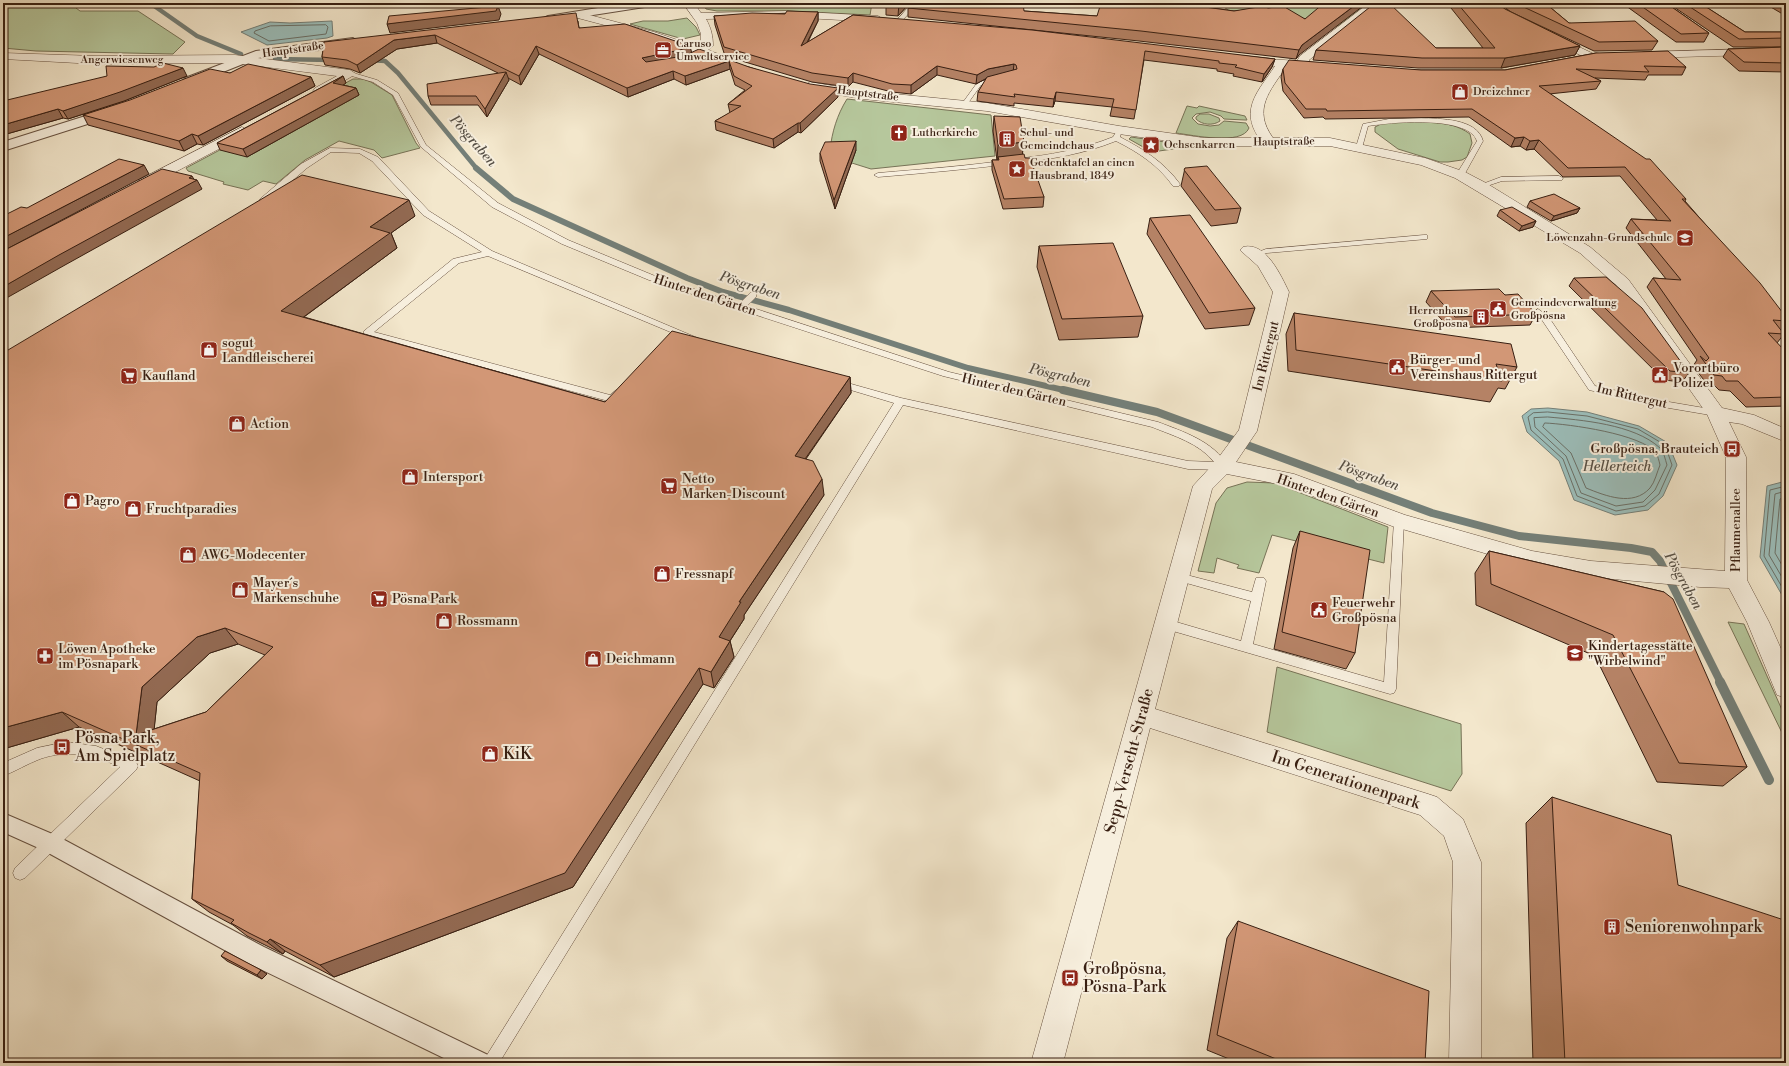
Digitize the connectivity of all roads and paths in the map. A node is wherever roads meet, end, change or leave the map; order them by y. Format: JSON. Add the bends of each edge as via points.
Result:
{"nodes":[{"id":1,"x":651,"y":3,"type":"edge"},
{"id":2,"x":688,"y":3,"type":"edge"},
{"id":3,"x":915,"y":3,"type":"edge"},
{"id":4,"x":1376,"y":3,"type":"edge"},
{"id":5,"x":578,"y":15,"type":"junction"},
{"id":6,"x":698,"y":16,"type":"junction"},
{"id":7,"x":539,"y":20,"type":"edge"},
{"id":8,"x":899,"y":21,"type":"junction"},
{"id":9,"x":913,"y":22,"type":"edge"},
{"id":10,"x":1539,"y":31,"type":"edge"},
{"id":11,"x":367,"y":41,"type":"edge"},
{"id":12,"x":1716,"y":43,"type":"dead end"},
{"id":13,"x":1786,"y":51,"type":"edge"},
{"id":14,"x":1729,"y":52,"type":"junction"},
{"id":15,"x":698,"y":54,"type":"junction"},
{"id":16,"x":3,"y":56,"type":"edge"},
{"id":17,"x":1630,"y":56,"type":"edge"},
{"id":18,"x":1235,"y":58,"type":"edge"},
{"id":19,"x":242,"y":60,"type":"junction"},
{"id":20,"x":1575,"y":60,"type":"edge"},
{"id":21,"x":1283,"y":63,"type":"junction"},
{"id":22,"x":1302,"y":64,"type":"junction"},
{"id":23,"x":740,"y":65,"type":"edge"},
{"id":24,"x":1324,"y":66,"type":"edge"},
{"id":25,"x":350,"y":74,"type":"junction"},
{"id":26,"x":1007,"y":77,"type":"edge"},
{"id":27,"x":181,"y":84,"type":"edge"},
{"id":28,"x":798,"y":84,"type":"edge"},
{"id":29,"x":309,"y":96,"type":"edge"},
{"id":30,"x":964,"y":105,"type":"junction"},
{"id":31,"x":123,"y":108,"type":"edge"},
{"id":32,"x":255,"y":125,"type":"edge"},
{"id":33,"x":1118,"y":134,"type":"junction"},
{"id":34,"x":1268,"y":141,"type":"junction"},
{"id":35,"x":3,"y":147,"type":"edge"},
{"id":36,"x":1360,"y":147,"type":"junction"},
{"id":37,"x":878,"y":175,"type":"dead end"},
{"id":38,"x":1460,"y":175,"type":"junction"},
{"id":39,"x":1558,"y":178,"type":"dead end"},
{"id":40,"x":1176,"y":184,"type":"dead end"},
{"id":41,"x":1481,"y":186,"type":"junction"},
{"id":42,"x":132,"y":190,"type":"edge"},
{"id":43,"x":254,"y":208,"type":"edge"},
{"id":44,"x":1424,"y":237,"type":"dead end"},
{"id":45,"x":1252,"y":252,"type":"joint"},
{"id":46,"x":489,"y":253,"type":"junction"},
{"id":47,"x":753,"y":296,"type":"dead end"},
{"id":48,"x":744,"y":304,"type":"junction"},
{"id":49,"x":1538,"y":312,"type":"dead end"},
{"id":50,"x":704,"y":343,"type":"edge"},
{"id":51,"x":628,"y":382,"type":"edge"},
{"id":52,"x":832,"y":382,"type":"edge"},
{"id":53,"x":900,"y":401,"type":"junction"},
{"id":54,"x":1716,"y":413,"type":"junction"},
{"id":55,"x":1786,"y":436,"type":"edge"},
{"id":56,"x":1235,"y":450,"type":"junction"},
{"id":57,"x":1399,"y":521,"type":"junction"},
{"id":58,"x":1179,"y":576,"type":"junction"},
{"id":59,"x":1736,"y":580,"type":"junction"},
{"id":60,"x":1260,"y":581,"type":"dead end"},
{"id":61,"x":1256,"y":598,"type":"junction"},
{"id":62,"x":1166,"y":624,"type":"junction"},
{"id":63,"x":1246,"y":647,"type":"junction"},
{"id":64,"x":1786,"y":688,"type":"edge"},
{"id":65,"x":1142,"y":715,"type":"junction"},
{"id":66,"x":3,"y":770,"type":"edge"},
{"id":67,"x":3,"y":822,"type":"edge"},
{"id":68,"x":50,"y":843,"type":"junction"},
{"id":69,"x":20,"y":873,"type":"dead end"},
{"id":70,"x":480,"y":1063,"type":"edge"},
{"id":71,"x":490,"y":1063,"type":"edge"},
{"id":72,"x":1047,"y":1063,"type":"edge"},
{"id":73,"x":1465,"y":1063,"type":"edge"}],
"edges":[{"from":1,"to":5,"type":"street"},
{"from":2,"to":6,"type":"street"},
{"from":3,"to":8,"type":"lane"},
{"from":4,"to":22,"type":"street","via":[[1304,58]]},
{"from":5,"to":7,"type":"street"},
{"from":5,"to":15,"type":"street","via":[[650,34]]},
{"from":6,"to":8,"type":"street","via":[[786,14]]},
{"from":6,"to":15,"type":"street","via":[[708,40],[707,46]]},
{"from":8,"to":9,"type":"street"},
{"from":10,"to":20,"type":"street","via":[[1596,57]]},
{"from":11,"to":19,"type":"street","name":"Hauptstraße","via":[[265,53]]},
{"from":12,"to":14,"type":"street"},
{"from":13,"to":14,"type":"street"},
{"from":14,"to":17,"type":"street"},
{"from":15,"to":23,"type":"street"},
{"from":16,"to":19,"type":"street","name":"Angerwiesenweg","via":[[96,60]]},
{"from":18,"to":21,"type":"street"},
{"from":19,"to":25,"type":"street","name":"Angerwiesenweg"},
{"from":19,"to":27,"type":"street","name":"Hauptstraße"},
{"from":21,"to":22,"type":"street"},
{"from":21,"to":34,"type":"street","via":[[1254,112],[1257,123]]},
{"from":22,"to":24,"type":"street"},
{"from":25,"to":29,"type":"street"},
{"from":25,"to":48,"type":"lane","name":"Hinter den Gärten","via":[[375,81],[396,94],[423,146],[495,204],[565,242],[652,278]]},
{"from":26,"to":30,"type":"lane","via":[[980,84]]},
{"from":28,"to":30,"type":"street","name":"Hauptstraße","via":[[863,95]]},
{"from":30,"to":33,"type":"street","name":"Hauptstraße","via":[[987,107]]},
{"from":31,"to":35,"type":"street"},
{"from":32,"to":42,"type":"street"},
{"from":33,"to":34,"type":"street","name":"Hauptstraße","via":[[1204,142]]},
{"from":33,"to":37,"type":"lane","via":[[1099,146],[1046,158]]},
{"from":33,"to":40,"type":"lane","via":[[1169,173]]},
{"from":34,"to":36,"type":"street","name":"Hauptstraße","via":[[1330,142]]},
{"from":36,"to":38,"type":"street","name":"Hauptstraße","via":[[1425,162]]},
{"from":36,"to":38,"type":"lane","via":[[1365,126],[1377,122],[1418,120],[1456,124],[1473,130],[1480,141]]},
{"from":38,"to":41,"type":"street","name":"Hauptstraße"},
{"from":39,"to":41,"type":"lane","via":[[1501,179]]},
{"from":41,"to":54,"type":"street","name":"Hauptstraße","via":[[1585,250],[1622,282]]},
{"from":43,"to":46,"type":"lane","via":[[304,166],[330,150],[360,151],[375,159],[426,213]]},
{"from":44,"to":45,"type":"lane"},
{"from":45,"to":56,"type":"street","name":"Im Rittergut","via":[[1270,271],[1281,292],[1248,431]]},
{"from":46,"to":50,"type":"lane","via":[[673,334]]},
{"from":46,"to":51,"type":"lane","via":[[456,261],[368,332],[612,399]]},
{"from":47,"to":48,"type":"lane"},
{"from":48,"to":56,"type":"lane","name":"Hinter den Gärten","via":[[946,374],[1155,424],[1210,450]]},
{"from":49,"to":54,"type":"lane","name":"Im Rittergut","via":[[1545,318],[1592,388]]},
{"from":52,"to":53,"type":"lane"},
{"from":53,"to":56,"type":"lane","via":[[1188,465]]},
{"from":53,"to":71,"type":"lane"},
{"from":54,"to":55,"type":"street","via":[[1747,419]]},
{"from":54,"to":59,"type":"street","name":"Pflaumenallee","via":[[1736,457]]},
{"from":56,"to":57,"type":"street","name":"Hinter den Gärten","via":[[1287,479]]},
{"from":56,"to":58,"type":"street","name":"Sepp-Verscht-Straße","via":[[1203,486]]},
{"from":57,"to":59,"type":"street","name":"Hinter den Gärten","via":[[1532,559],[1591,569]]},
{"from":57,"to":63,"type":"lane","via":[[1390,689]]},
{"from":58,"to":61,"type":"lane"},
{"from":58,"to":62,"type":"street","name":"Sepp-Verscht-Straße"},
{"from":59,"to":64,"type":"street","name":"Pflaumenallee","via":[[1758,622]]},
{"from":60,"to":61,"type":"lane"},
{"from":61,"to":63,"type":"lane"},
{"from":62,"to":63,"type":"lane"},
{"from":62,"to":65,"type":"street","name":"Sepp-Verscht-Straße"},
{"from":65,"to":72,"type":"street","name":"Sepp-Verscht-Straße"},
{"from":65,"to":73,"type":"street","name":"Im Generationenpark","via":[[1428,806],[1454,828],[1467,862]]},
{"from":66,"to":68,"type":"lane","via":[[34,754],[62,747],[92,749],[131,766]]},
{"from":67,"to":68,"type":"street"},
{"from":68,"to":69,"type":"lane"},
{"from":68,"to":70,"type":"street","via":[[256,954]]}]}
